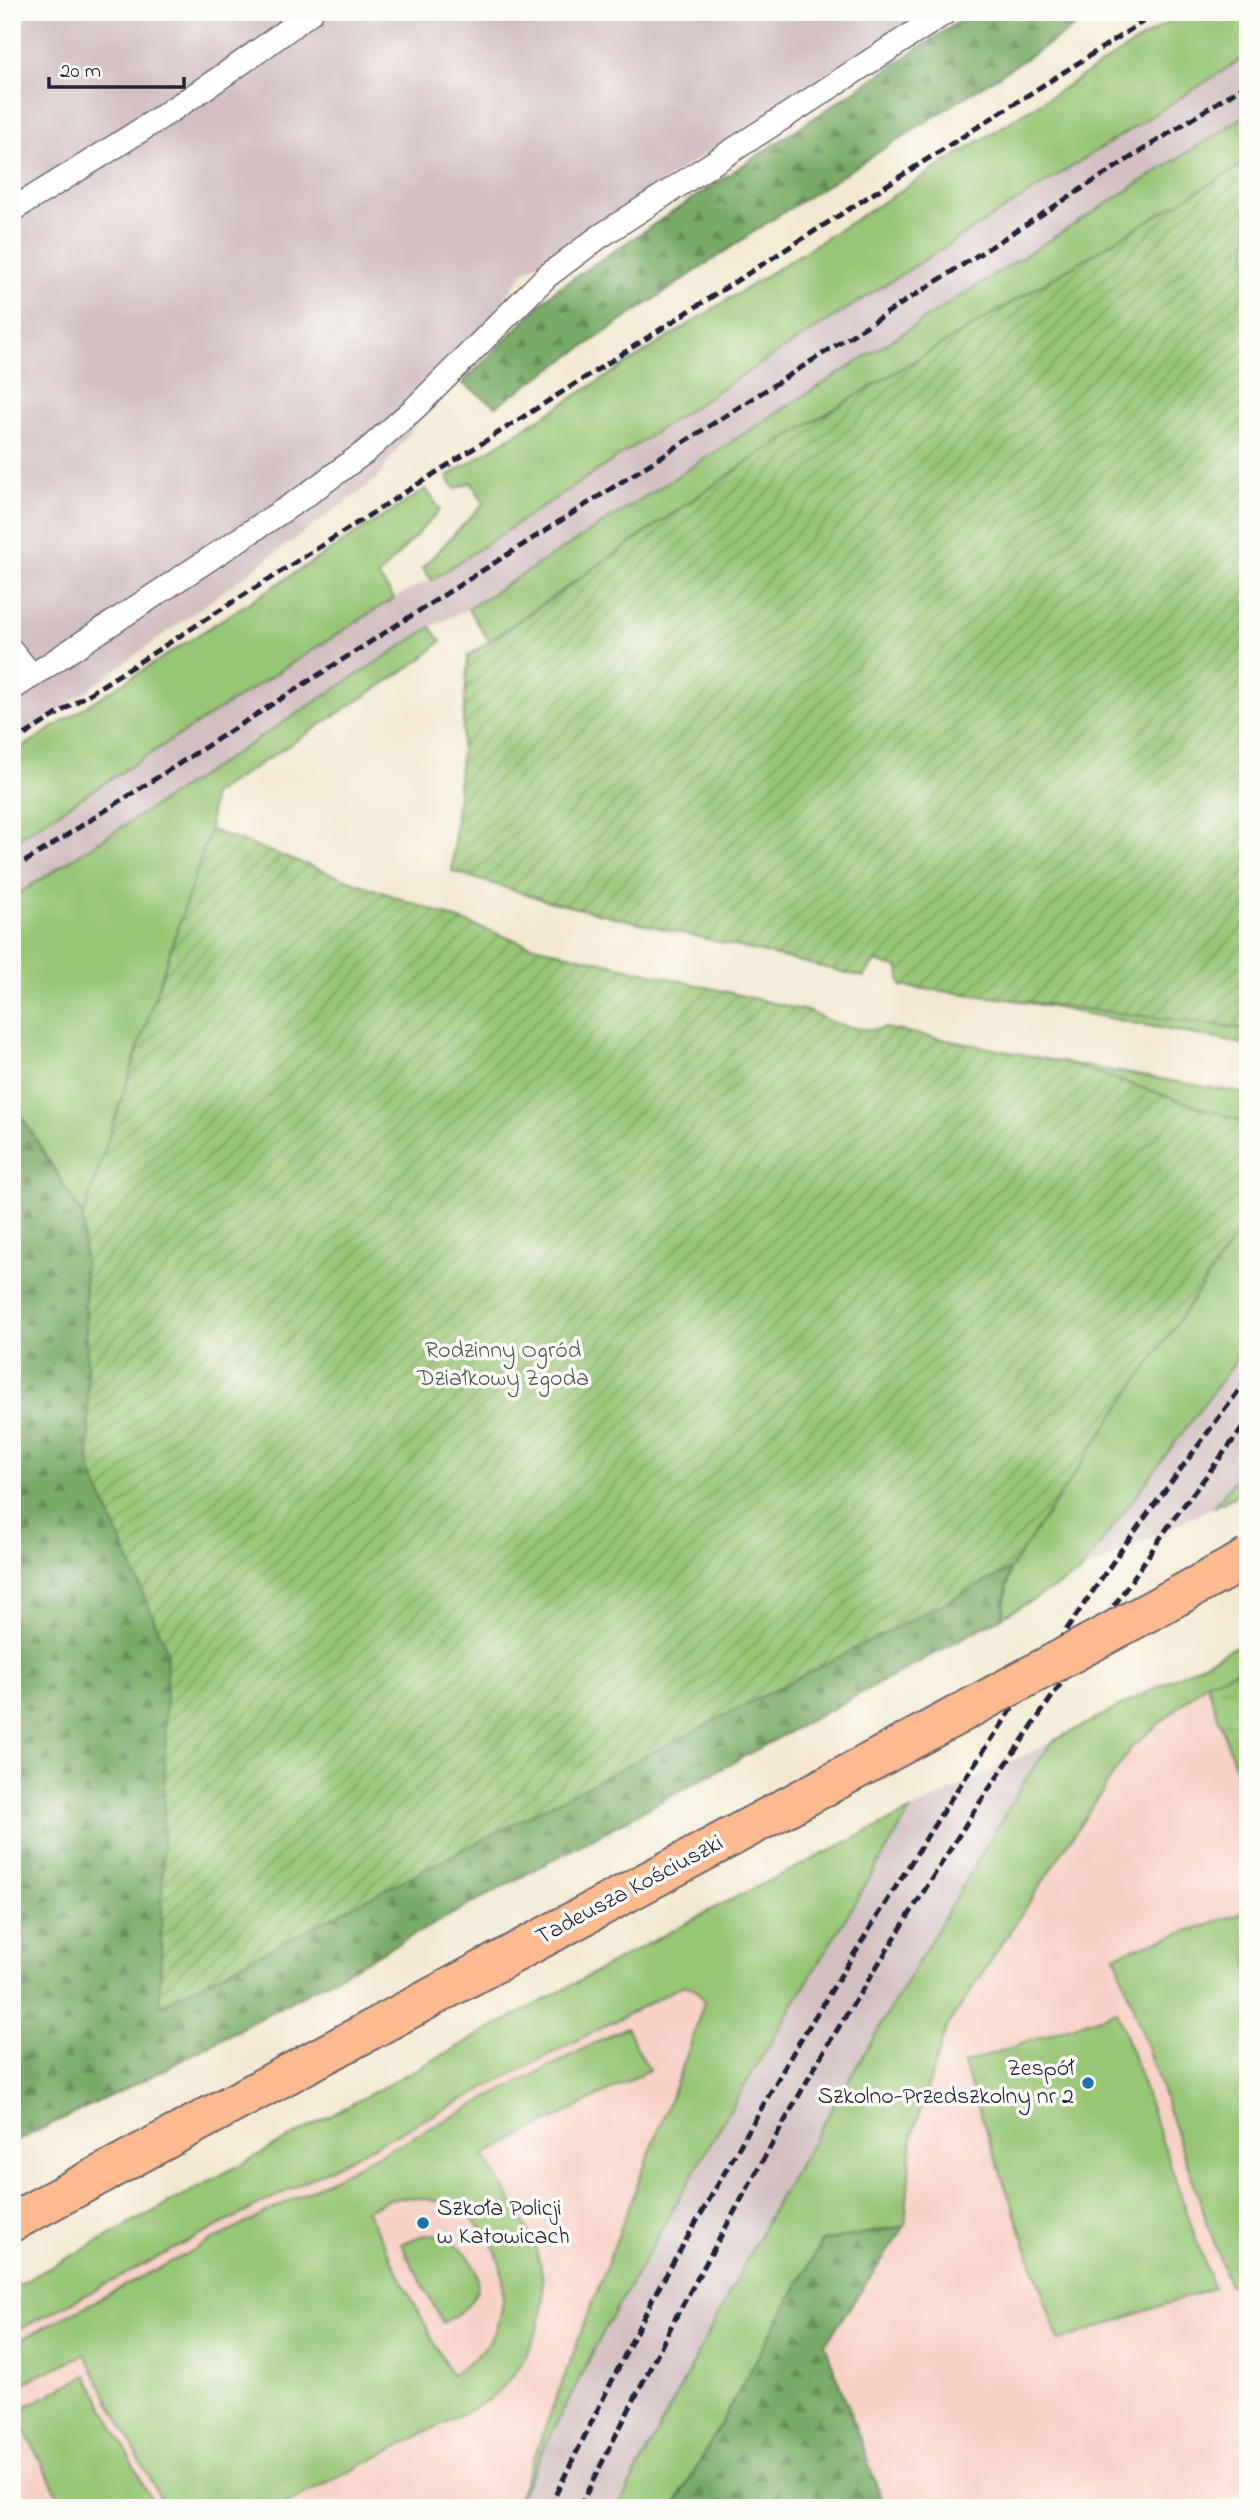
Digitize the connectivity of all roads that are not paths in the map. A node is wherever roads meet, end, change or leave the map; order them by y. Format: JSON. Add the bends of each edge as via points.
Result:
{"nodes":[{"id":1,"x":311,"y":12,"type":"edge"},
{"id":2,"x":946,"y":12,"type":"edge"},
{"id":3,"x":12,"y":210,"type":"edge"},
{"id":4,"x":12,"y":651,"type":"edge"},
{"id":5,"x":32,"y":676,"type":"junction"},
{"id":6,"x":12,"y":689,"type":"edge"},
{"id":7,"x":1248,"y":1558,"type":"edge"},
{"id":8,"x":12,"y":2222,"type":"edge"}],
"edges":[{"from":1,"to":3,"type":"lane","via":[[266,47]]},
{"from":2,"to":5,"type":"lane","via":[[599,237],[547,276],[365,452]]},
{"from":4,"to":5,"type":"lane"},
{"from":5,"to":6,"type":"lane"},
{"from":7,"to":8,"type":"main road","name":"Tadeusza Kościuszki","bridge":true}]}
